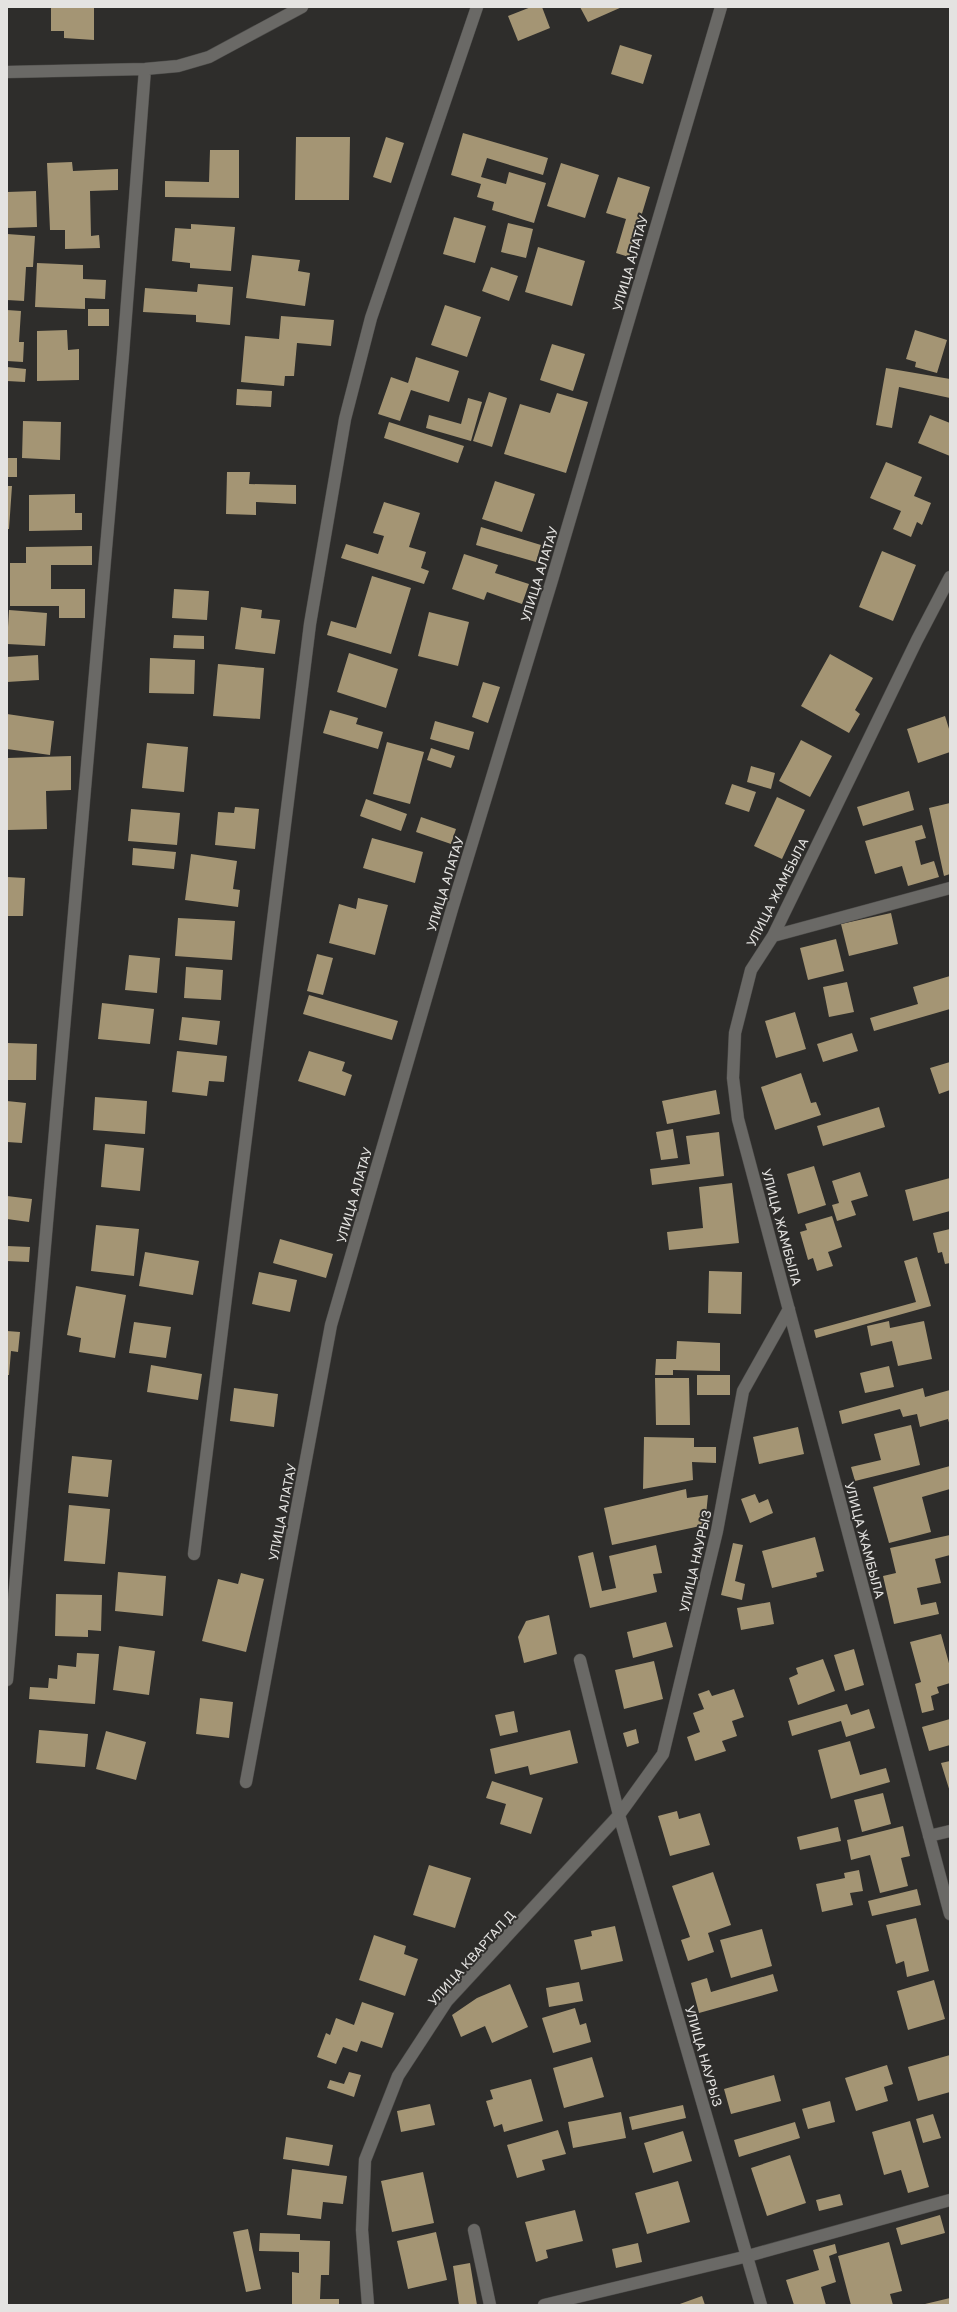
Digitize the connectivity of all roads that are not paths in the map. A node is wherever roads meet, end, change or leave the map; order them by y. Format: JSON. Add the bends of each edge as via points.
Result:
{"nodes":[{"id":1,"x":302,"y":7,"type":"edge"},
{"id":2,"x":477,"y":7,"type":"edge"},
{"id":3,"x":721,"y":7,"type":"edge"},
{"id":4,"x":145,"y":69,"type":"junction"},
{"id":5,"x":7,"y":72,"type":"edge"},
{"id":6,"x":950,"y":577,"type":"edge"},
{"id":7,"x":950,"y":888,"type":"edge"},
{"id":8,"x":773,"y":936,"type":"junction"},
{"id":9,"x":789,"y":1309,"type":"junction"},
{"id":10,"x":194,"y":1554,"type":"dead end"},
{"id":11,"x":580,"y":1660,"type":"dead end"},
{"id":12,"x":7,"y":1680,"type":"edge"},
{"id":13,"x":246,"y":1782,"type":"dead end"},
{"id":14,"x":619,"y":1815,"type":"junction"},
{"id":15,"x":950,"y":1831,"type":"edge"},
{"id":16,"x":929,"y":1836,"type":"junction"},
{"id":17,"x":950,"y":1914,"type":"edge"},
{"id":18,"x":950,"y":2200,"type":"edge"},
{"id":19,"x":474,"y":2230,"type":"dead end"},
{"id":20,"x":748,"y":2256,"type":"junction"},
{"id":21,"x":368,"y":2305,"type":"edge"},
{"id":22,"x":490,"y":2305,"type":"edge"},
{"id":23,"x":544,"y":2305,"type":"edge"},
{"id":24,"x":761,"y":2305,"type":"edge"}],
"edges":[{"from":1,"to":4,"type":"street","via":[[209,57],[178,66]]},
{"from":2,"to":10,"type":"street","via":[[371,318],[345,419],[310,624]]},
{"from":3,"to":13,"type":"street","name":"УЛИЦА АЛАТАУ","via":[[552,580],[454,901],[331,1325]]},
{"from":4,"to":5,"type":"street"},
{"from":4,"to":12,"type":"street","via":[[123,354]]},
{"from":6,"to":8,"type":"street","name":"УЛИЦА ЖАМБЫЛА"},
{"from":7,"to":8,"type":"street"},
{"from":8,"to":9,"type":"street","name":"УЛИЦА ЖАМБЫЛА","via":[[751,970],[735,1033],[733,1078],[738,1119]]},
{"from":9,"to":14,"type":"street","name":"УЛИЦА НАУРЫЗ","via":[[743,1392],[717,1531],[663,1754]]},
{"from":9,"to":16,"type":"street","name":"УЛИЦА ЖАМБЫЛА"},
{"from":11,"to":14,"type":"street","name":"УЛИЦА НАУРЫЗ"},
{"from":14,"to":20,"type":"street","name":"УЛИЦА НАУРЫЗ"},
{"from":14,"to":21,"type":"street","name":"УЛИЦА КВАРТАЛ Д","via":[[447,2001],[398,2076],[365,2160],[362,2230]]},
{"from":15,"to":16,"type":"street"},
{"from":16,"to":17,"type":"street","name":"УЛИЦА ЖАМБЫЛА"},
{"from":18,"to":20,"type":"street"},
{"from":19,"to":22,"type":"street"},
{"from":20,"to":23,"type":"street"},
{"from":20,"to":24,"type":"street","name":"УЛИЦА НАУРЫЗ"}]}
